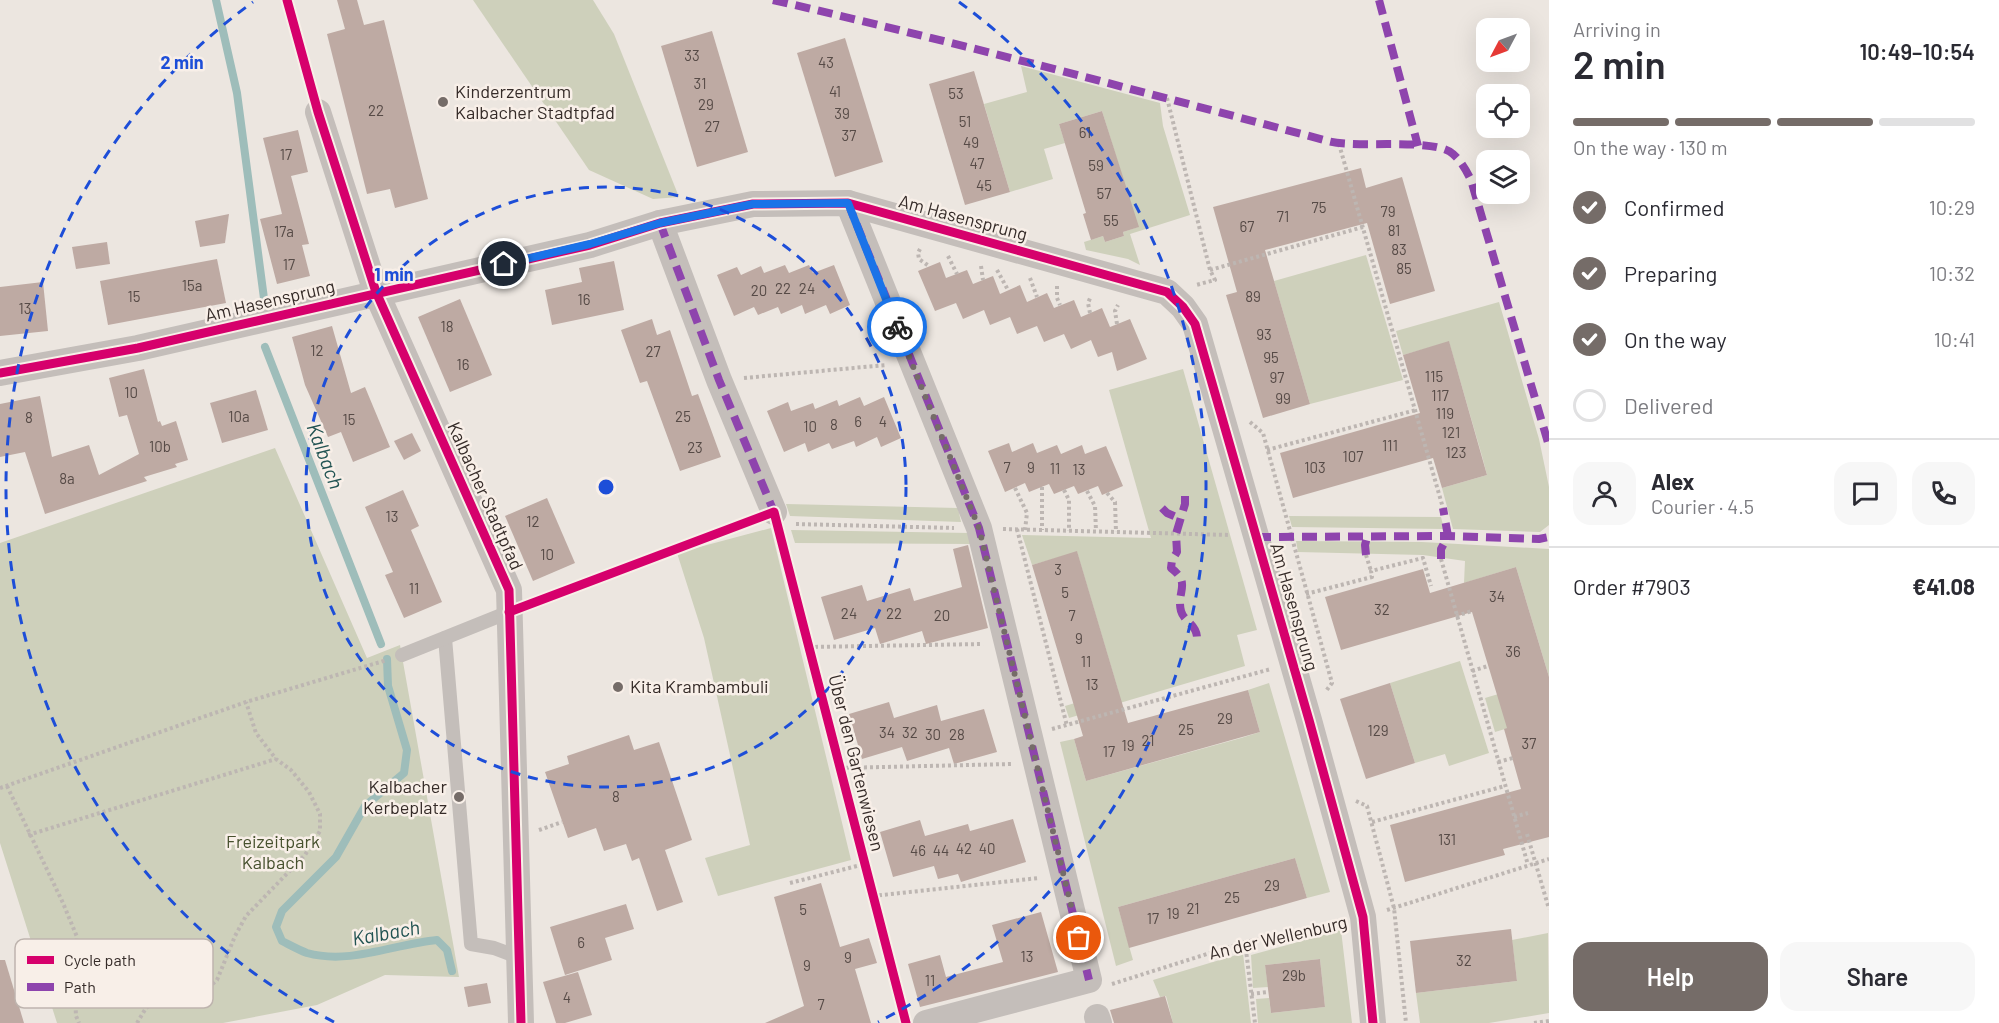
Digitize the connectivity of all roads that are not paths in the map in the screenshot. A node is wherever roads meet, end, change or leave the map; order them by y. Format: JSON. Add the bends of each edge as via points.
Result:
{"nodes":[{"id":1,"x":318,"y":112,"type":"dead end"},
{"id":2,"x":848,"y":203,"type":"junction"},
{"id":3,"x":660,"y":223,"type":"junction"},
{"id":4,"x":376,"y":292,"type":"junction"},
{"id":5,"x":0,"y":373,"type":"edge"},
{"id":6,"x":774,"y":512,"type":"road end"},
{"id":7,"x":509,"y":612,"type":"junction"},
{"id":8,"x":445,"y":638,"type":"junction"},
{"id":9,"x":402,"y":655,"type":"dead end"},
{"id":10,"x":518,"y":957,"type":"junction"},
{"id":11,"x":521,"y":1023,"type":"edge"},
{"id":12,"x":926,"y":1023,"type":"edge"},
{"id":13,"x":1373,"y":1023,"type":"edge"}],
"edges":[{"from":1,"to":4,"type":"street","name":"Kalbacher Stadtpfad"},
{"from":2,"to":3,"type":"street","name":"Am Hasensprung","via":[[753,204]]},
{"from":2,"to":12,"type":"street","via":[[979,528],[1063,875],[1100,982]]},
{"from":2,"to":13,"type":"street","name":"Am Hasensprung","via":[[1167,292],[1195,324],[1244,536],[1363,917]]},
{"from":3,"to":4,"type":"street","name":"Am Hasensprung","via":[[590,244]]},
{"from":3,"to":6,"type":"street"},
{"from":4,"to":5,"type":"street","name":"Am Hasensprung","via":[[138,348]]},
{"from":4,"to":7,"type":"street","name":"Kalbacher Stadtpfad","via":[[509,590]]},
{"from":7,"to":8,"type":"lane"},
{"from":7,"to":10,"type":"street","name":"Kalbacher Stadtpfad"},
{"from":8,"to":9,"type":"lane"},
{"from":8,"to":10,"type":"lane","via":[[471,944]]},
{"from":10,"to":11,"type":"street","name":"Kalbacher Stadtpfad"}]}
